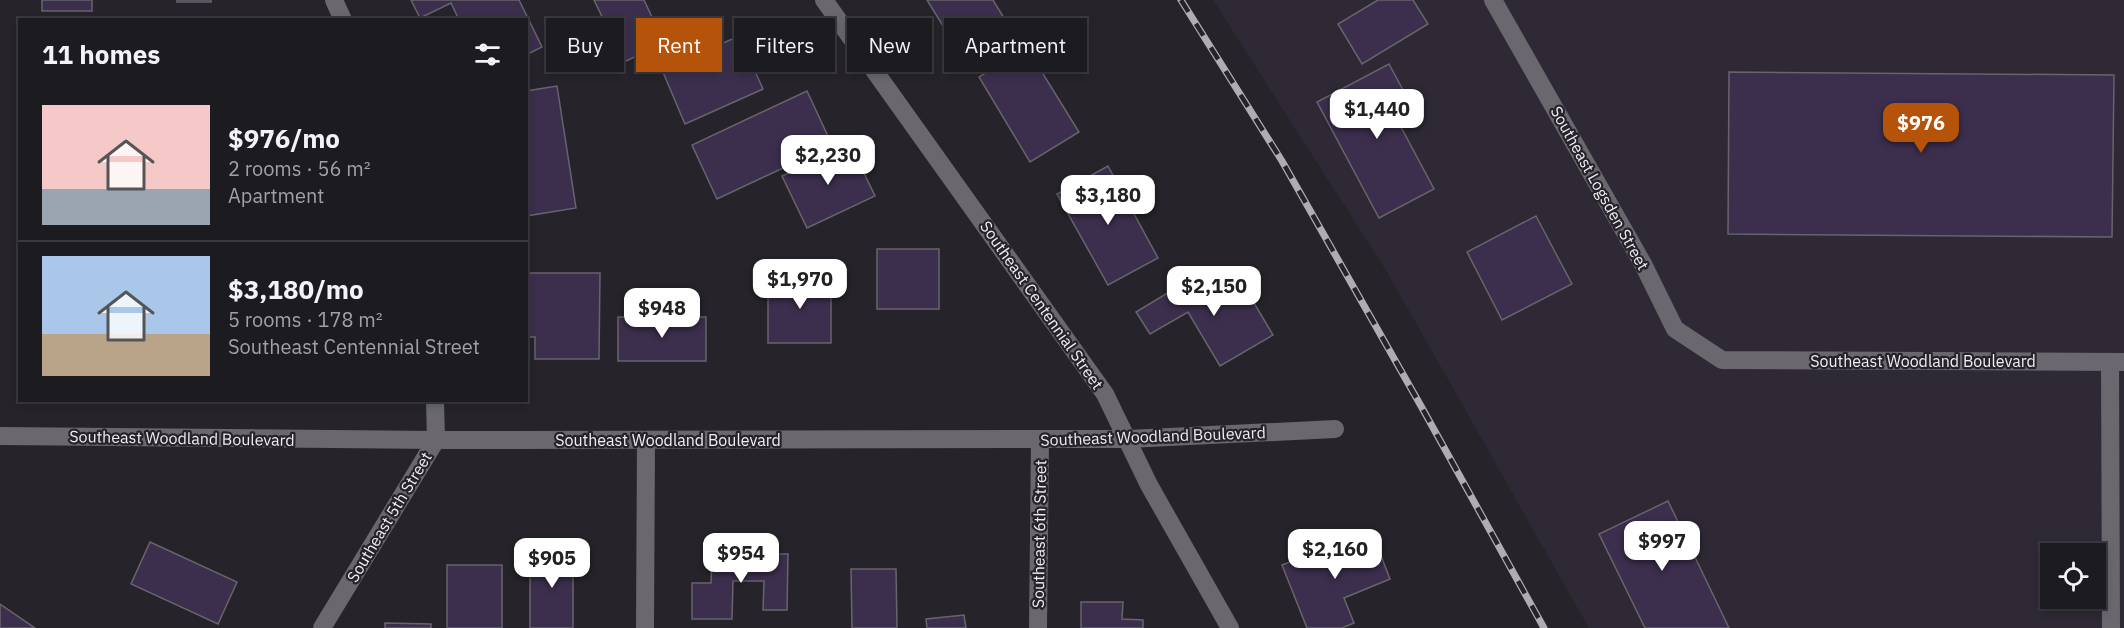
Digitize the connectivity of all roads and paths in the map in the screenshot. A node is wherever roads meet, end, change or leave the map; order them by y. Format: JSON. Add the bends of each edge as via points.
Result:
{"nodes":[{"id":1,"x":334,"y":0,"type":"edge"},
{"id":2,"x":824,"y":0,"type":"edge"},
{"id":3,"x":1493,"y":0,"type":"edge"},
{"id":4,"x":343,"y":18,"type":"edge"},
{"id":5,"x":1722,"y":360,"type":"joint"},
{"id":6,"x":2117,"y":362,"type":"edge"},
{"id":7,"x":435,"y":402,"type":"edge"},
{"id":8,"x":1335,"y":429,"type":"dead end"},
{"id":9,"x":0,"y":436,"type":"edge"},
{"id":10,"x":1040,"y":439,"type":"junction"},
{"id":11,"x":1128,"y":439,"type":"junction"},
{"id":12,"x":435,"y":440,"type":"junction"},
{"id":13,"x":646,"y":440,"type":"junction"},
{"id":14,"x":322,"y":628,"type":"edge"},
{"id":15,"x":645,"y":628,"type":"edge"},
{"id":16,"x":1038,"y":628,"type":"edge"},
{"id":17,"x":1230,"y":628,"type":"edge"},
{"id":18,"x":2111,"y":628,"type":"edge"}],
"edges":[{"from":1,"to":4,"type":"street"},
{"from":2,"to":11,"type":"street","name":"Southeast Centennial Street","via":[[1105,394]]},
{"from":3,"to":5,"type":"street","name":"Southeast Logsden Street","via":[[1676,329]]},
{"from":5,"to":6,"type":"street","name":"Southeast Woodland Boulevard"},
{"from":6,"to":18,"type":"street"},
{"from":7,"to":12,"type":"street","name":"Southeast 5th Street"},
{"from":8,"to":11,"type":"street","name":"Southeast Woodland Boulevard"},
{"from":9,"to":12,"type":"street","name":"Southeast Woodland Boulevard"},
{"from":10,"to":11,"type":"street","name":"Southeast Woodland Boulevard"},
{"from":10,"to":13,"type":"street","name":"Southeast Woodland Boulevard"},
{"from":10,"to":16,"type":"street","name":"Southeast 6th Street"},
{"from":11,"to":17,"type":"street","name":"Southeast Centennial Street","via":[[1149,485]]},
{"from":12,"to":13,"type":"street","name":"Southeast Woodland Boulevard"},
{"from":12,"to":14,"type":"street","name":"Southeast 5th Street"},
{"from":13,"to":15,"type":"street"}]}
